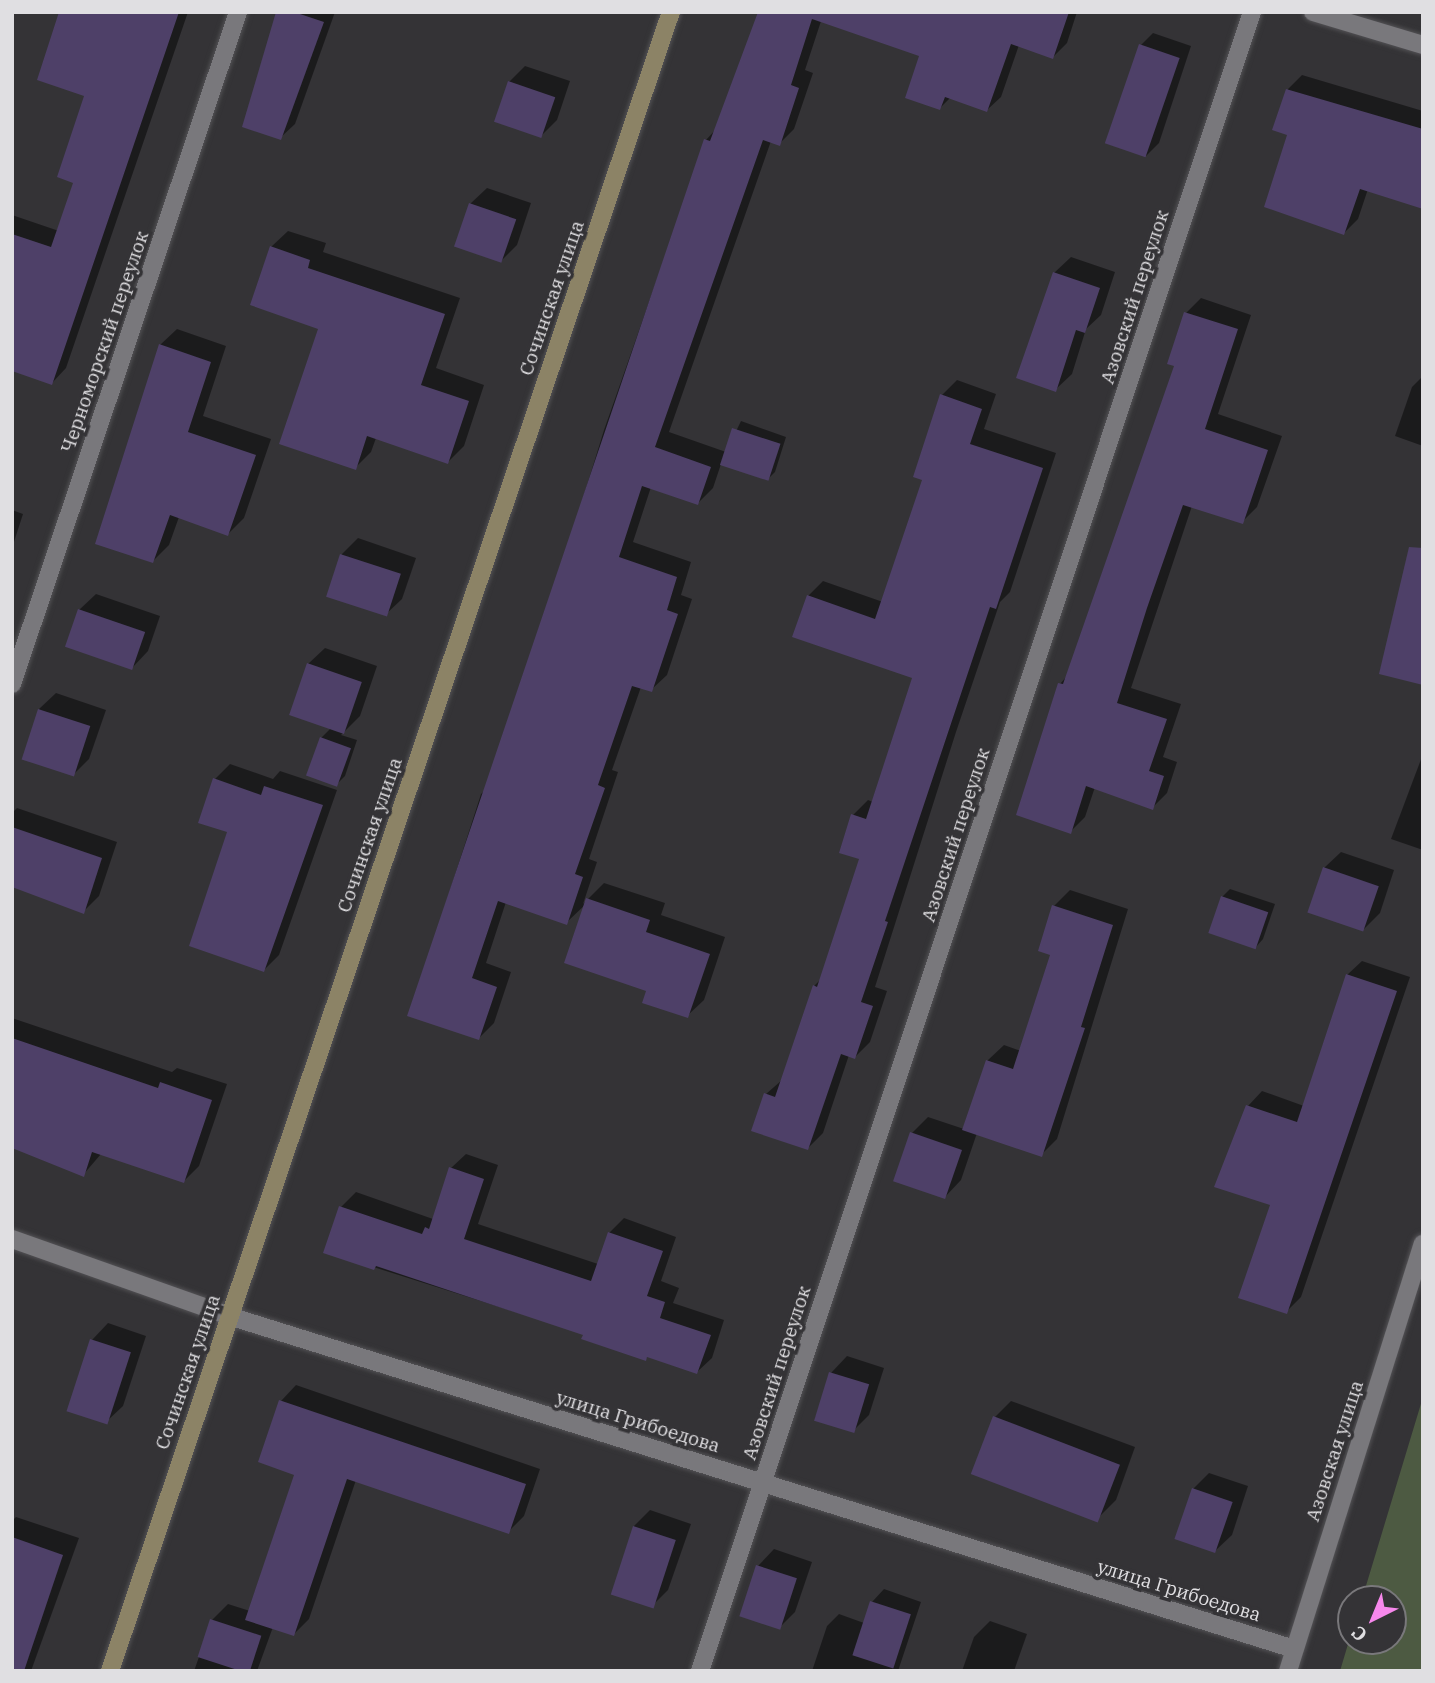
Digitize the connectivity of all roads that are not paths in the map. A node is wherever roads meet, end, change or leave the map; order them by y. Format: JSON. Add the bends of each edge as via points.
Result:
{"nodes":[{"id":1,"x":238,"y":12,"type":"edge"},
{"id":2,"x":671,"y":12,"type":"edge"},
{"id":3,"x":1252,"y":12,"type":"edge"},
{"id":4,"x":1313,"y":12,"type":"edge"},
{"id":5,"x":1423,"y":46,"type":"edge"},
{"id":6,"x":12,"y":684,"type":"edge"},
{"id":7,"x":12,"y":1239,"type":"edge"},
{"id":8,"x":1423,"y":1244,"type":"edge"},
{"id":9,"x":229,"y":1316,"type":"junction"},
{"id":10,"x":763,"y":1483,"type":"junction"},
{"id":11,"x":1294,"y":1649,"type":"junction"},
{"id":12,"x":110,"y":1671,"type":"edge"},
{"id":13,"x":700,"y":1671,"type":"edge"},
{"id":14,"x":1288,"y":1671,"type":"edge"}],
"edges":[{"from":1,"to":6,"type":"lane","name":"Черноморский переулок"},
{"from":2,"to":9,"type":"main road","name":"Сочинская улица"},
{"from":3,"to":10,"type":"lane","name":"Азовский переулок"},
{"from":4,"to":5,"type":"lane"},
{"from":7,"to":9,"type":"lane","name":"улица Грибоедова"},
{"from":8,"to":11,"type":"lane","name":"Азовская улица"},
{"from":9,"to":10,"type":"lane","name":"улица Грибоедова"},
{"from":9,"to":12,"type":"main road","name":"Сочинская улица"},
{"from":10,"to":11,"type":"lane","name":"улица Грибоедова"},
{"from":10,"to":13,"type":"lane","name":"Азовский переулок"},
{"from":11,"to":14,"type":"lane","name":"Азовская улица"}]}
